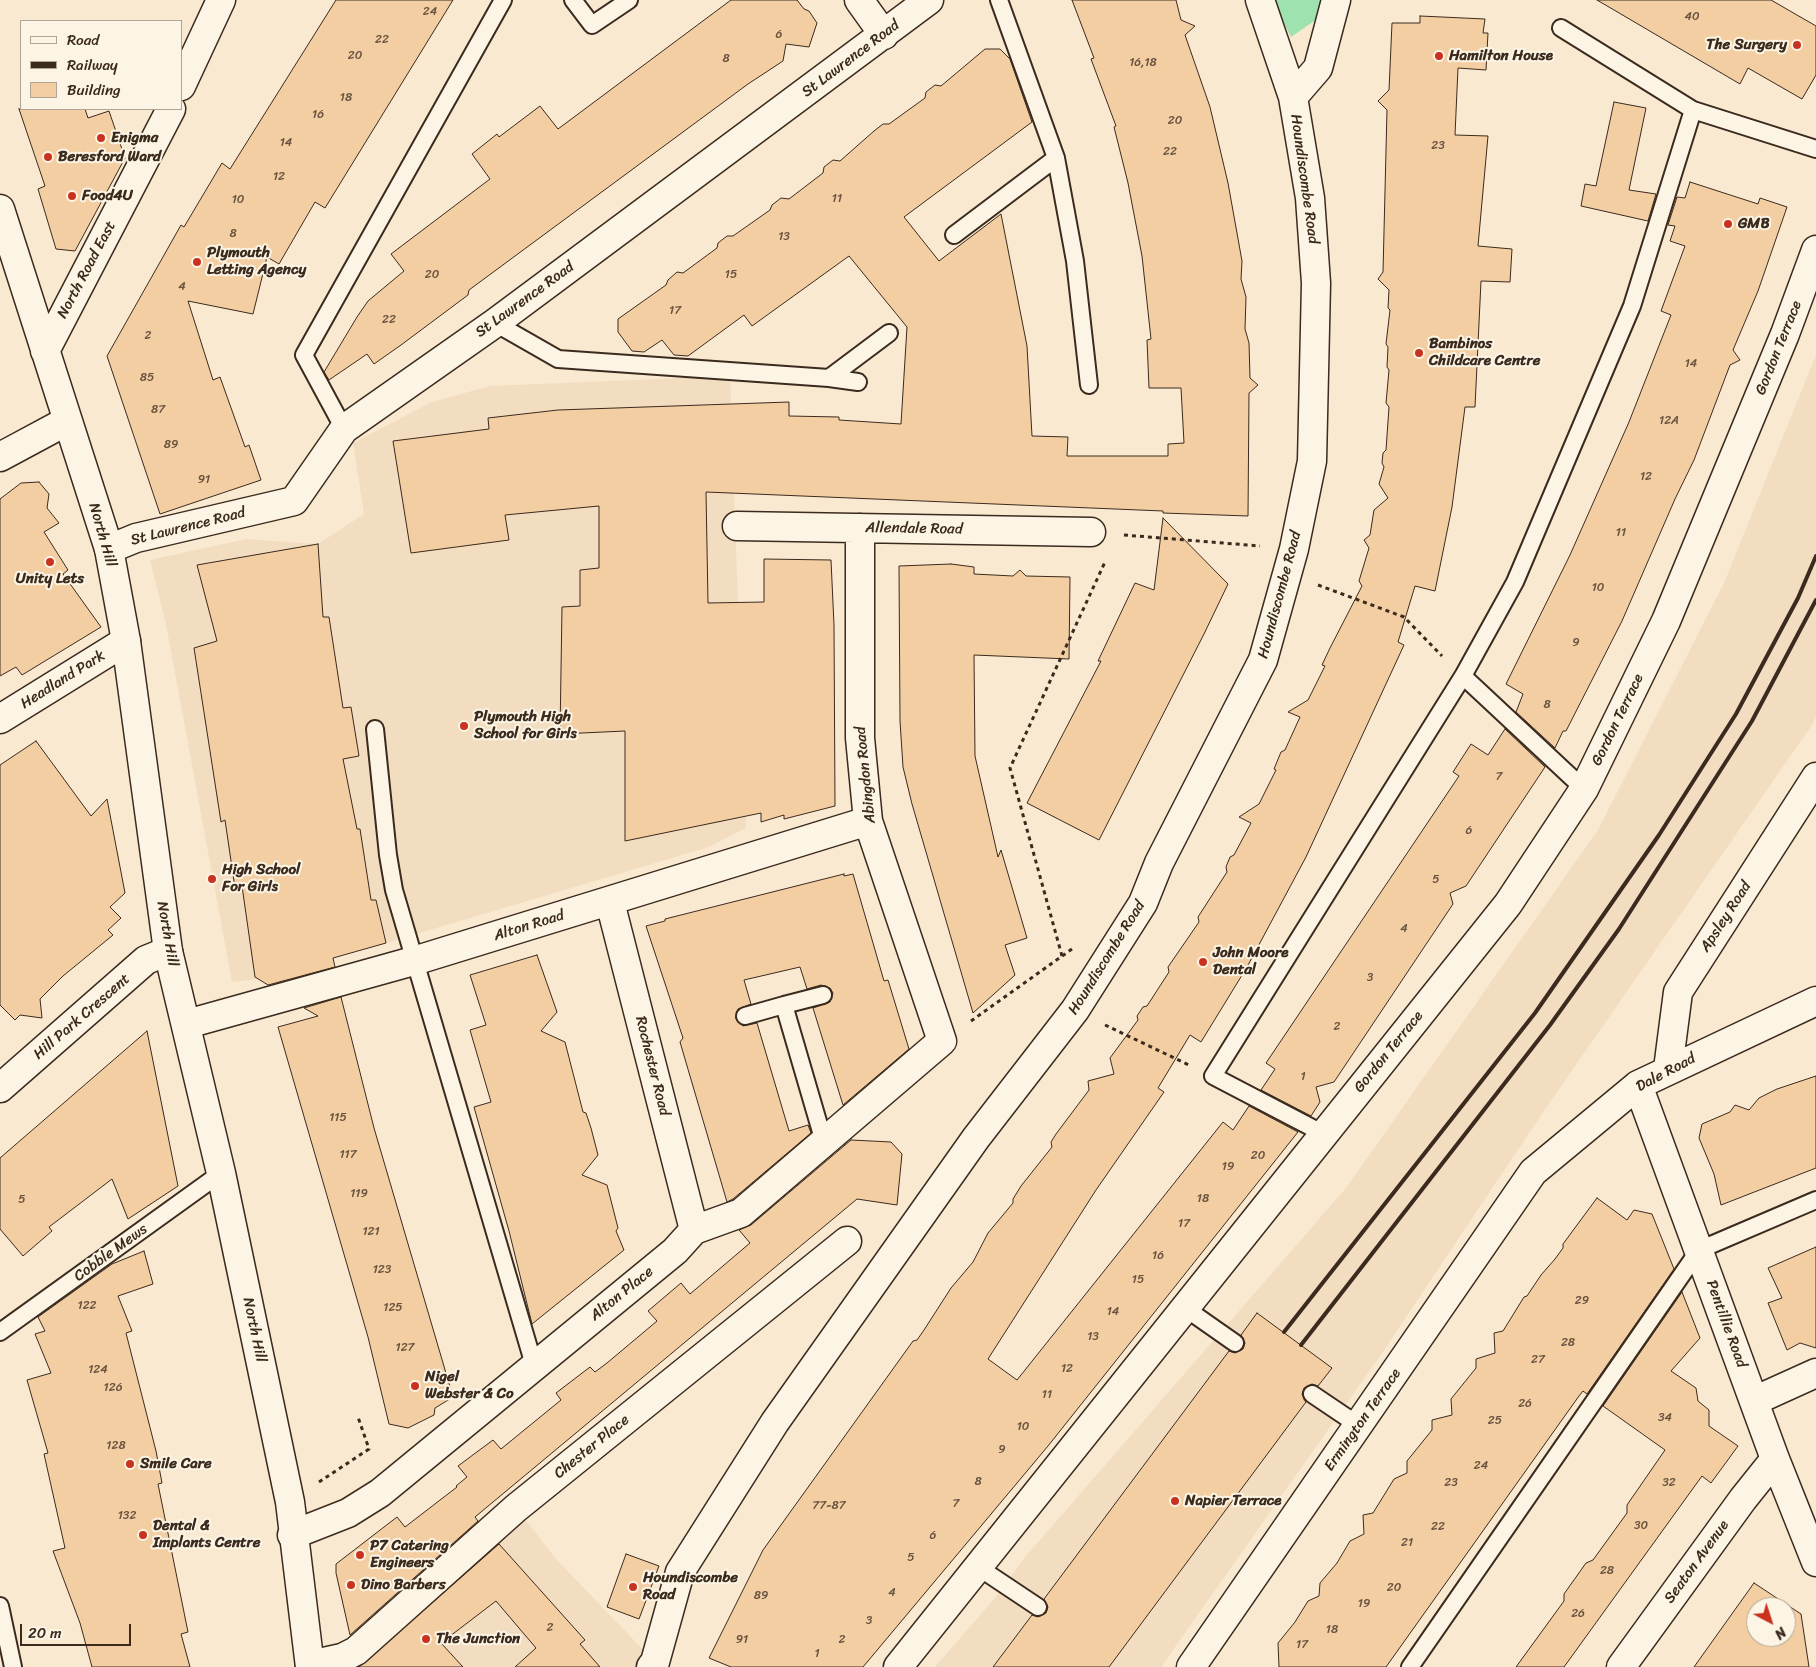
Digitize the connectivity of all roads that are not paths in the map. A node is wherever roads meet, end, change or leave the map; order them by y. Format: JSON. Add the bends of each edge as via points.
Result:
{"nodes":[{"id":1,"x":221,"y":0,"type":"edge"},
{"id":2,"x":503,"y":0,"type":"edge"},
{"id":3,"x":573,"y":0,"type":"edge"},
{"id":4,"x":629,"y":0,"type":"edge"},
{"id":5,"x":859,"y":0,"type":"edge"},
{"id":6,"x":929,"y":0,"type":"edge"},
{"id":7,"x":999,"y":0,"type":"edge"},
{"id":8,"x":1260,"y":0,"type":"edge"},
{"id":9,"x":1336,"y":0,"type":"edge"},
{"id":10,"x":1561,"y":28,"type":"dead end"},
{"id":11,"x":884,"y":35,"type":"junction"},
{"id":12,"x":182,"y":84,"type":"edge"},
{"id":13,"x":1293,"y":97,"type":"junction"},
{"id":14,"x":170,"y":110,"type":"edge"},
{"id":15,"x":1693,"y":110,"type":"junction"},
{"id":16,"x":1816,"y":149,"type":"edge"},
{"id":17,"x":1056,"y":158,"type":"junction"},
{"id":18,"x":0,"y":209,"type":"edge"},
{"id":19,"x":954,"y":235,"type":"dead end"},
{"id":20,"x":1816,"y":250,"type":"edge"},
{"id":21,"x":495,"y":323,"type":"junction"},
{"id":22,"x":889,"y":333,"type":"dead end"},
{"id":23,"x":45,"y":351,"type":"junction"},
{"id":24,"x":829,"y":378,"type":"junction"},
{"id":25,"x":858,"y":382,"type":"dead end"},
{"id":26,"x":1089,"y":385,"type":"dead end"},
{"id":27,"x":67,"y":421,"type":"junction"},
{"id":28,"x":344,"y":429,"type":"junction"},
{"id":29,"x":0,"y":457,"type":"edge"},
{"id":30,"x":737,"y":526,"type":"dead end"},
{"id":31,"x":860,"y":528,"type":"junction"},
{"id":32,"x":1091,"y":532,"type":"road end"},
{"id":33,"x":108,"y":549,"type":"junction"},
{"id":34,"x":126,"y":641,"type":"junction"},
{"id":35,"x":1463,"y":676,"type":"junction"},
{"id":36,"x":0,"y":719,"type":"edge"},
{"id":37,"x":376,"y":730,"type":"dead end"},
{"id":38,"x":1816,"y":777,"type":"edge"},
{"id":39,"x":1584,"y":789,"type":"junction"},
{"id":40,"x":868,"y":821,"type":"junction"},
{"id":41,"x":610,"y":902,"type":"junction"},
{"id":42,"x":168,"y":951,"type":"junction"},
{"id":43,"x":417,"y":960,"type":"junction"},
{"id":44,"x":823,"y":995,"type":"dead end"},
{"id":45,"x":1816,"y":1001,"type":"edge"},
{"id":46,"x":784,"y":1005,"type":"junction"},
{"id":47,"x":745,"y":1016,"type":"dead end"},
{"id":48,"x":187,"y":1024,"type":"junction"},
{"id":49,"x":942,"y":1041,"type":"joint"},
{"id":50,"x":1668,"y":1069,"type":"junction"},
{"id":51,"x":1638,"y":1085,"type":"junction"},
{"id":52,"x":0,"y":1088,"type":"edge"},
{"id":53,"x":1324,"y":1134,"type":"junction"},
{"id":54,"x":824,"y":1142,"type":"junction"},
{"id":55,"x":1533,"y":1172,"type":"joint"},
{"id":56,"x":221,"y":1173,"type":"junction"},
{"id":57,"x":1816,"y":1200,"type":"edge"},
{"id":58,"x":694,"y":1230,"type":"junction"},
{"id":59,"x":847,"y":1242,"type":"dead end"},
{"id":60,"x":1699,"y":1250,"type":"junction"},
{"id":61,"x":1184,"y":1308,"type":"junction"},
{"id":62,"x":0,"y":1332,"type":"edge"},
{"id":63,"x":1235,"y":1343,"type":"dead end"},
{"id":64,"x":534,"y":1365,"type":"junction"},
{"id":65,"x":1816,"y":1373,"type":"edge"},
{"id":66,"x":1312,"y":1394,"type":"dead end"},
{"id":67,"x":1754,"y":1401,"type":"junction"},
{"id":68,"x":1358,"y":1425,"type":"junction"},
{"id":69,"x":1775,"y":1459,"type":"junction"},
{"id":70,"x":292,"y":1535,"type":"junction"},
{"id":71,"x":1816,"y":1562,"type":"edge"},
{"id":72,"x":978,"y":1567,"type":"junction"},
{"id":73,"x":0,"y":1606,"type":"edge"},
{"id":74,"x":1038,"y":1607,"type":"dead end"},
{"id":75,"x":658,"y":1665,"type":"edge"},
{"id":76,"x":310,"y":1666,"type":"edge"},
{"id":77,"x":13,"y":1667,"type":"edge"},
{"id":78,"x":898,"y":1667,"type":"edge"},
{"id":79,"x":1191,"y":1667,"type":"edge"},
{"id":80,"x":1410,"y":1667,"type":"edge"},
{"id":81,"x":1621,"y":1667,"type":"edge"}],
"edges":[{"from":1,"to":12,"type":"street"},
{"from":2,"to":28,"type":"lane","via":[[304,355]]},
{"from":3,"to":4,"type":"lane","via":[[592,25]]},
{"from":5,"to":11,"type":"street"},
{"from":6,"to":11,"type":"street","name":"St Lawrence Road"},
{"from":7,"to":17,"type":"lane"},
{"from":8,"to":13,"type":"street","name":"Houndiscombe Road"},
{"from":9,"to":13,"type":"street","name":"Houndiscombe Road","via":[[1318,68]]},
{"from":10,"to":15,"type":"lane"},
{"from":11,"to":21,"type":"street","name":"St Lawrence Road"},
{"from":13,"to":75,"type":"street","name":"Houndiscombe Road","via":[[1310,198],[1316,283],[1312,461],[1291,561],[1263,660],[1159,863],[1143,903],[1075,1010],[976,1138],[775,1422],[680,1572]]},
{"from":14,"to":23,"type":"street","name":"North Road East"},
{"from":15,"to":16,"type":"lane"},
{"from":15,"to":35,"type":"lane","via":[[1632,306],[1515,582]]},
{"from":17,"to":19,"type":"lane"},
{"from":17,"to":26,"type":"lane","via":[[1075,261]]},
{"from":18,"to":23,"type":"street","name":"North Hill"},
{"from":20,"to":39,"type":"street","name":"Gordon Terrace","via":[[1785,334],[1666,622]]},
{"from":21,"to":24,"type":"lane","via":[[558,359]]},
{"from":21,"to":28,"type":"street","name":"St Lawrence Road"},
{"from":22,"to":24,"type":"lane"},
{"from":23,"to":27,"type":"street","name":"North Hill"},
{"from":24,"to":25,"type":"lane"},
{"from":27,"to":29,"type":"street"},
{"from":27,"to":33,"type":"street","name":"North Hill"},
{"from":28,"to":33,"type":"street","name":"St Lawrence Road","via":[[294,501],[136,538]]},
{"from":30,"to":31,"type":"street","name":"Allendale Road"},
{"from":31,"to":32,"type":"street","name":"Allendale Road"},
{"from":31,"to":40,"type":"street","name":"Abingdon Road","via":[[860,738]]},
{"from":33,"to":34,"type":"street","name":"North Hill"},
{"from":34,"to":36,"type":"street","name":"Headland Park"},
{"from":34,"to":42,"type":"street","name":"North Hill"},
{"from":35,"to":39,"type":"lane"},
{"from":35,"to":53,"type":"lane","via":[[1213,1076]]},
{"from":37,"to":43,"type":"lane","via":[[394,890]]},
{"from":38,"to":50,"type":"street","name":"Apsley Road","via":[[1678,992]]},
{"from":39,"to":53,"type":"street","name":"Gordon Terrace","via":[[1508,904]]},
{"from":40,"to":41,"type":"street","name":"Alton Road"},
{"from":40,"to":49,"type":"street","name":"Abingdon Road"},
{"from":41,"to":43,"type":"street","name":"Alton Road"},
{"from":41,"to":58,"type":"street","name":"Rochester Road"},
{"from":42,"to":48,"type":"street","name":"North Hill"},
{"from":42,"to":52,"type":"street","name":"Hill Park Crescent","via":[[146,960]]},
{"from":43,"to":48,"type":"street","name":"Alton Road"},
{"from":43,"to":64,"type":"lane"},
{"from":44,"to":46,"type":"lane"},
{"from":45,"to":50,"type":"street","name":"Dale Road"},
{"from":46,"to":47,"type":"lane"},
{"from":46,"to":54,"type":"lane"},
{"from":48,"to":56,"type":"street","name":"North Hill"},
{"from":49,"to":54,"type":"street","name":"Alton Place"},
{"from":50,"to":51,"type":"street","name":"Dale Road"},
{"from":51,"to":55,"type":"street","name":"Dale Road"},
{"from":51,"to":60,"type":"street","name":"Pentillie Road"},
{"from":53,"to":61,"type":"street"},
{"from":54,"to":58,"type":"street","name":"Alton Place","via":[[741,1213]]},
{"from":55,"to":68,"type":"street","name":"Ermington Terrace"},
{"from":56,"to":62,"type":"lane","name":"Cobble Mews"},
{"from":56,"to":70,"type":"street","name":"North Hill","via":[[290,1502]]},
{"from":57,"to":60,"type":"lane"},
{"from":58,"to":64,"type":"street","name":"Alton Place","via":[[675,1251]]},
{"from":59,"to":76,"type":"street","name":"Chester Place","via":[[516,1508],[356,1651]]},
{"from":60,"to":67,"type":"street","name":"Pentillie Road"},
{"from":60,"to":80,"type":"lane"},
{"from":61,"to":63,"type":"lane"},
{"from":61,"to":72,"type":"street"},
{"from":64,"to":70,"type":"street","name":"Alton Place","via":[[380,1493],[348,1513]]},
{"from":65,"to":67,"type":"street"},
{"from":66,"to":68,"type":"lane"},
{"from":67,"to":69,"type":"street","name":"Pentillie Road"},
{"from":68,"to":79,"type":"street","name":"Ermington Terrace"},
{"from":69,"to":71,"type":"street","name":"Pentillie Road"},
{"from":69,"to":81,"type":"street","name":"Seaton Avenue"},
{"from":70,"to":76,"type":"street","name":"North Hill"},
{"from":72,"to":74,"type":"lane"},
{"from":72,"to":78,"type":"street"},
{"from":73,"to":77,"type":"lane"}]}
